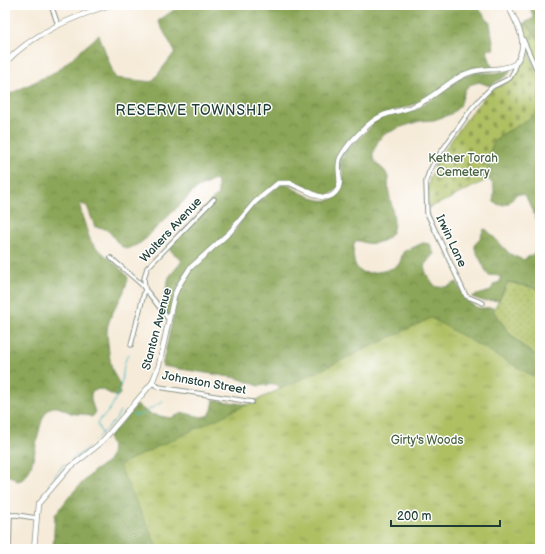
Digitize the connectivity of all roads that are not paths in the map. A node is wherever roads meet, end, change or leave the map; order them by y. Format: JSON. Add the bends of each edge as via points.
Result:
{"nodes":[{"id":1,"x":51,"y":5,"type":"edge"},
{"id":2,"x":109,"y":5,"type":"edge"},
{"id":3,"x":508,"y":5,"type":"edge"},
{"id":4,"x":58,"y":25,"type":"junction"},
{"id":5,"x":522,"y":38,"type":"junction"},
{"id":6,"x":5,"y":63,"type":"edge"},
{"id":7,"x":516,"y":64,"type":"junction"},
{"id":8,"x":539,"y":75,"type":"edge"},
{"id":9,"x":214,"y":199,"type":"dead end"},
{"id":10,"x":111,"y":258,"type":"dead end"},
{"id":11,"x":145,"y":290,"type":"junction"},
{"id":12,"x":483,"y":303,"type":"dead end"},
{"id":13,"x":169,"y":320,"type":"junction"},
{"id":14,"x":131,"y":345,"type":"dead end"},
{"id":15,"x":152,"y":383,"type":"junction"},
{"id":16,"x":252,"y":402,"type":"dead end"},
{"id":17,"x":10,"y":515,"type":"junction"},
{"id":18,"x":5,"y":516,"type":"edge"},
{"id":19,"x":36,"y":518,"type":"junction"},
{"id":20,"x":9,"y":549,"type":"edge"},
{"id":21,"x":34,"y":549,"type":"edge"}],
"edges":[{"from":1,"to":4,"type":"street"},
{"from":2,"to":4,"type":"street"},
{"from":3,"to":5,"type":"street"},
{"from":4,"to":6,"type":"street","via":[[34,39]]},
{"from":5,"to":7,"type":"street","via":[[523,50]]},
{"from":5,"to":8,"type":"street"},
{"from":7,"to":12,"type":"street","name":"Irwin Lane","via":[[510,78],[492,87],[472,108],[436,159],[426,181],[427,213],[449,263],[466,296]]},
{"from":7,"to":13,"type":"street","name":"Stanton Avenue","via":[[504,69],[481,69],[459,76],[419,104],[376,118],[347,147],[341,157],[339,188],[331,196],[318,196],[290,183],[281,182],[274,186],[255,202],[230,232],[190,268],[174,296]]},
{"from":9,"to":11,"type":"street","name":"Walters Avenue","via":[[147,268]]},
{"from":10,"to":11,"type":"street"},
{"from":11,"to":13,"type":"street"},
{"from":11,"to":14,"type":"street","name":"Walters Avenue"},
{"from":13,"to":15,"type":"street","name":"Stanton Avenue","via":[[159,365]]},
{"from":15,"to":16,"type":"street","name":"Johnston Street","via":[[159,387]]},
{"from":15,"to":19,"type":"street","name":"Stanton Avenue","via":[[106,437],[68,469],[40,500]]},
{"from":17,"to":18,"type":"street"},
{"from":17,"to":19,"type":"street"},
{"from":17,"to":20,"type":"street"},
{"from":19,"to":21,"type":"street","name":"Stanton Avenue"}]}
